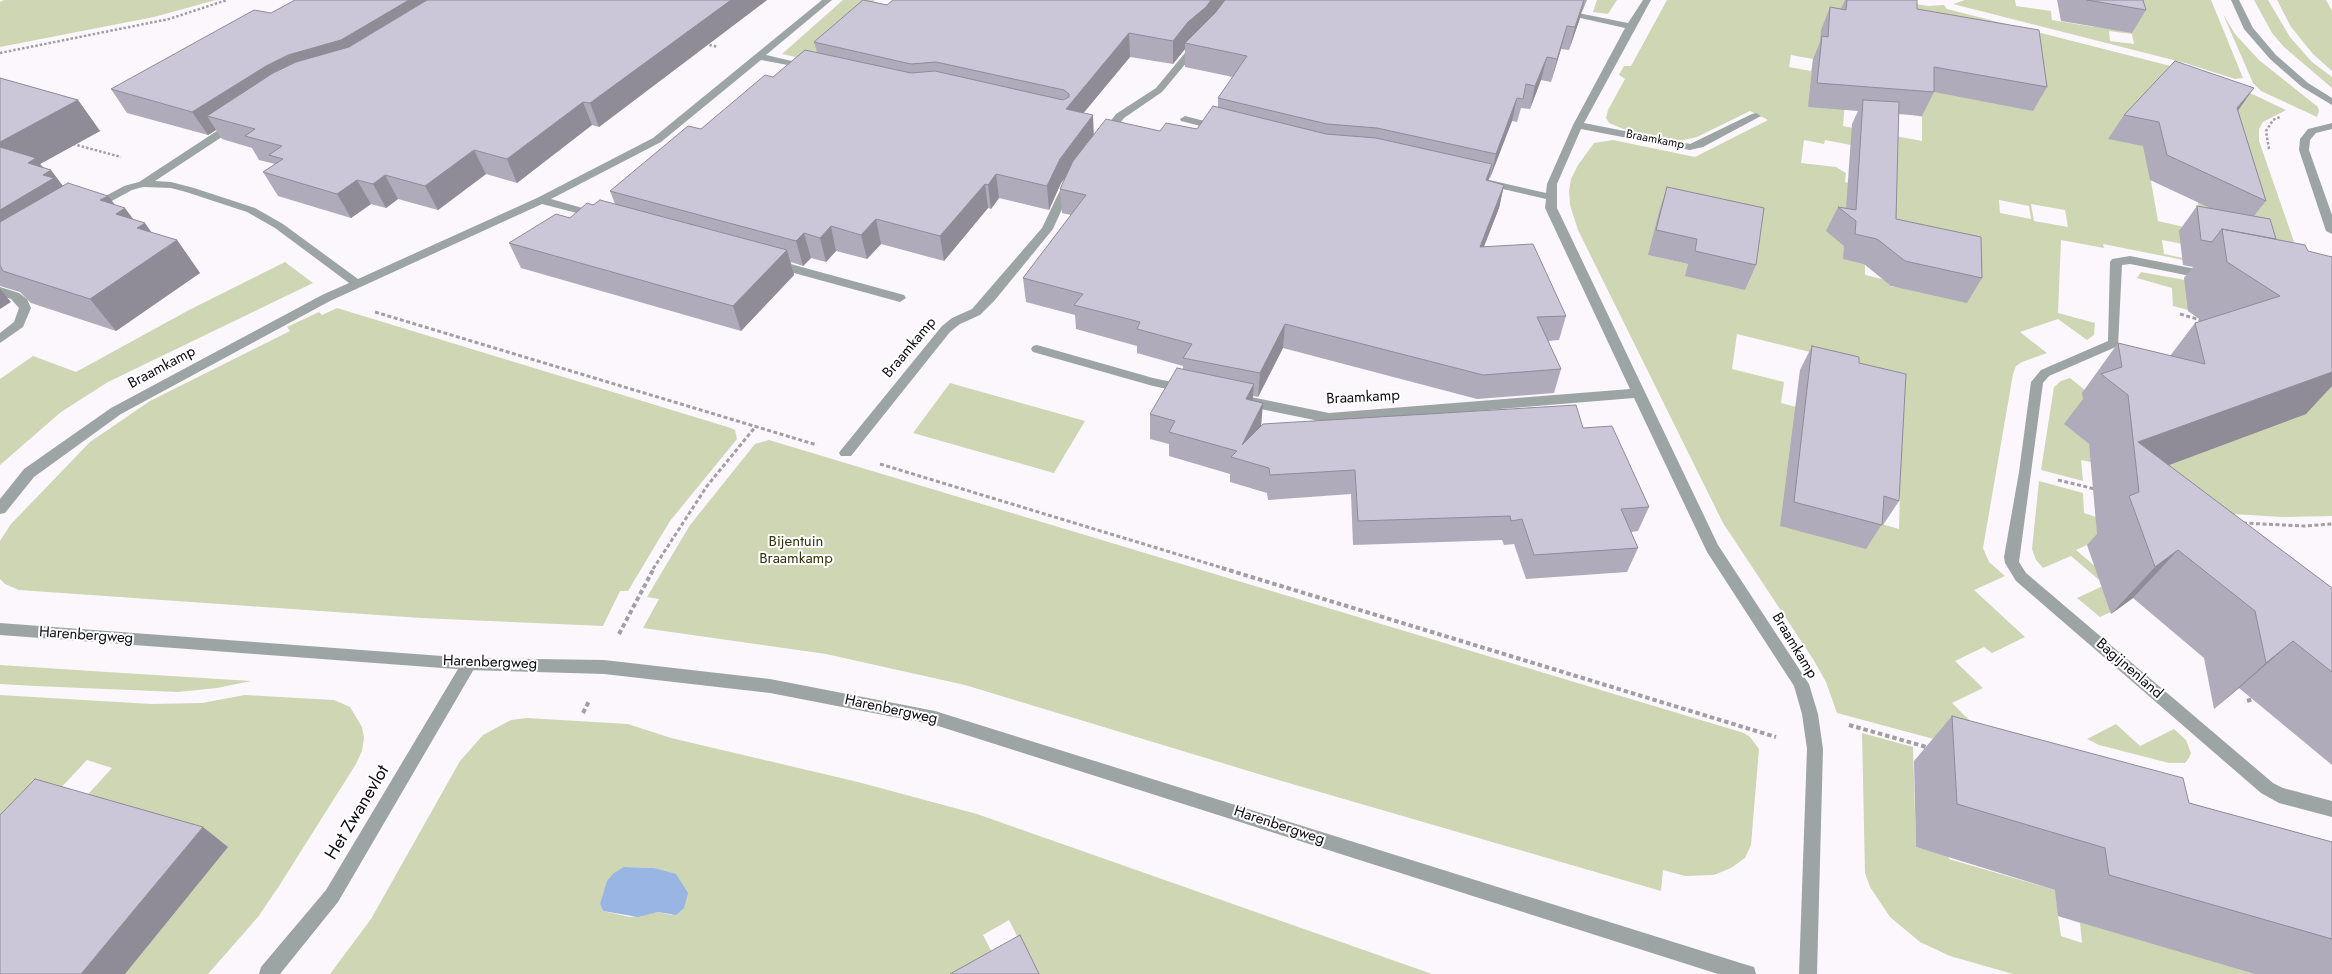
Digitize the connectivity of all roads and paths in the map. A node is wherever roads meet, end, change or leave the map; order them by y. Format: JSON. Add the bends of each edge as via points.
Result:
{"nodes":[{"id":1,"x":226,"y":0,"type":"edge"},
{"id":2,"x":828,"y":0,"type":"edge"},
{"id":3,"x":1647,"y":0,"type":"edge"},
{"id":4,"x":2235,"y":0,"type":"edge"},
{"id":5,"x":1557,"y":12,"type":"edge"},
{"id":6,"x":1631,"y":26,"type":"junction"},
{"id":7,"x":1206,"y":37,"type":"edge"},
{"id":8,"x":702,"y":44,"type":"edge"},
{"id":9,"x":0,"y":53,"type":"edge"},
{"id":10,"x":760,"y":57,"type":"junction"},
{"id":11,"x":814,"y":69,"type":"edge"},
{"id":12,"x":2332,"y":102,"type":"edge"},
{"id":13,"x":1756,"y":116,"type":"dead end"},
{"id":14,"x":1185,"y":119,"type":"dead end"},
{"id":15,"x":241,"y":120,"type":"edge"},
{"id":16,"x":1578,"y":125,"type":"junction"},
{"id":17,"x":2332,"y":126,"type":"edge"},
{"id":18,"x":1231,"y":130,"type":"edge"},
{"id":19,"x":70,"y":143,"type":"dead end"},
{"id":20,"x":1097,"y":144,"type":"edge"},
{"id":21,"x":166,"y":169,"type":"junction"},
{"id":22,"x":1074,"y":176,"type":"edge"},
{"id":23,"x":1476,"y":180,"type":"edge"},
{"id":24,"x":143,"y":184,"type":"junction"},
{"id":25,"x":1550,"y":197,"type":"junction"},
{"id":26,"x":541,"y":200,"type":"junction"},
{"id":27,"x":84,"y":213,"type":"edge"},
{"id":28,"x":607,"y":218,"type":"edge"},
{"id":29,"x":2332,"y":231,"type":"edge"},
{"id":30,"x":768,"y":262,"type":"edge"},
{"id":31,"x":2221,"y":278,"type":"edge"},
{"id":32,"x":358,"y":284,"type":"junction"},
{"id":33,"x":0,"y":291,"type":"edge"},
{"id":34,"x":326,"y":298,"type":"junction"},
{"id":35,"x":900,"y":298,"type":"dead end"},
{"id":36,"x":2180,"y":314,"type":"dead end"},
{"id":37,"x":2210,"y":322,"type":"edge"},
{"id":38,"x":0,"y":339,"type":"edge"},
{"id":39,"x":1037,"y":349,"type":"dead end"},
{"id":40,"x":1199,"y":392,"type":"edge"},
{"id":41,"x":1638,"y":393,"type":"junction"},
{"id":42,"x":1236,"y":399,"type":"edge"},
{"id":43,"x":756,"y":426,"type":"junction"},
{"id":44,"x":846,"y":453,"type":"junction"},
{"id":45,"x":2026,"y":472,"type":"junction"},
{"id":46,"x":2101,"y":491,"type":"dead end"},
{"id":47,"x":0,"y":509,"type":"edge"},
{"id":48,"x":2240,"y":523,"type":"edge"},
{"id":49,"x":2332,"y":524,"type":"edge"},
{"id":50,"x":0,"y":630,"type":"edge"},
{"id":51,"x":470,"y":664,"type":"junction"},
{"id":52,"x":604,"y":667,"type":"junction"},
{"id":53,"x":2253,"y":699,"type":"dead end"},
{"id":54,"x":2247,"y":701,"type":"dead end"},
{"id":55,"x":583,"y":713,"type":"dead end"},
{"id":56,"x":1810,"y":714,"type":"junction"},
{"id":57,"x":1932,"y":748,"type":"dead end"},
{"id":58,"x":1815,"y":749,"type":"junction"},
{"id":59,"x":2332,"y":809,"type":"edge"},
{"id":60,"x":268,"y":974,"type":"edge"},
{"id":61,"x":1747,"y":974,"type":"edge"},
{"id":62,"x":1808,"y":974,"type":"edge"}],
"edges":[{"from":1,"to":9,"type":"path","via":[[168,19]]},
{"from":2,"to":10,"type":"street","name":"Braamkamp"},
{"from":3,"to":6,"type":"street","name":"Braamkamp"},
{"from":4,"to":12,"type":"street","via":[[2249,29],[2273,57]]},
{"from":5,"to":6,"type":"street"},
{"from":6,"to":16,"type":"street","name":"Braamkamp"},
{"from":7,"to":20,"type":"street","via":[[1192,49],[1159,90],[1120,116]]},
{"from":8,"to":10,"type":"path"},
{"from":10,"to":11,"type":"street"},
{"from":10,"to":26,"type":"street","name":"Braamkamp","via":[[657,140]]},
{"from":13,"to":16,"type":"street","name":"Braamkamp","via":[[1690,147]]},
{"from":14,"to":18,"type":"street"},
{"from":15,"to":21,"type":"street"},
{"from":16,"to":25,"type":"street","name":"Braamkamp","via":[[1552,184]]},
{"from":17,"to":29,"type":"street","via":[[2312,131],[2304,138],[2304,150]]},
{"from":19,"to":21,"type":"path"},
{"from":21,"to":24,"type":"street"},
{"from":22,"to":44,"type":"street","name":"Braamkamp","via":[[1047,229],[976,312],[946,329]]},
{"from":23,"to":25,"type":"street"},
{"from":24,"to":27,"type":"street","via":[[116,194]]},
{"from":24,"to":32,"type":"street","via":[[171,185],[252,210]]},
{"from":25,"to":41,"type":"street","name":"Braamkamp","via":[[1554,217]]},
{"from":26,"to":28,"type":"street"},
{"from":26,"to":32,"type":"street","name":"Braamkamp"},
{"from":30,"to":35,"type":"street"},
{"from":31,"to":45,"type":"street","name":"Bagijnenland","via":[[2118,260],[2115,266],[2114,344],[2040,377]]},
{"from":32,"to":34,"type":"street","name":"Braamkamp"},
{"from":33,"to":38,"type":"street","via":[[15,296],[25,308],[19,324]]},
{"from":34,"to":43,"type":"path"},
{"from":34,"to":47,"type":"street","name":"Braamkamp","via":[[116,411],[29,473]]},
{"from":36,"to":37,"type":"path"},
{"from":39,"to":40,"type":"street"},
{"from":41,"to":42,"type":"street","name":"Braamkamp","via":[[1329,418]]},
{"from":41,"to":56,"type":"street","name":"Braamkamp","via":[[1712,548],[1800,684]]},
{"from":43,"to":44,"type":"path"},
{"from":43,"to":52,"type":"path","via":[[707,486],[661,554]]},
{"from":44,"to":58,"type":"path"},
{"from":45,"to":46,"type":"path"},
{"from":45,"to":59,"type":"street","name":"Bagijnenland","via":[[2011,556],[2021,576],[2267,788],[2279,795]]},
{"from":48,"to":49,"type":"path"},
{"from":50,"to":51,"type":"street","name":"Harenbergweg"},
{"from":51,"to":52,"type":"street","name":"Harenbergweg"},
{"from":51,"to":60,"type":"street","name":"Het Zwanevlot","via":[[332,896]]},
{"from":52,"to":55,"type":"path"},
{"from":52,"to":61,"type":"street","name":"Harenbergweg","via":[[770,686],[935,718]]},
{"from":53,"to":54,"type":"path"},
{"from":56,"to":57,"type":"path"},
{"from":56,"to":58,"type":"street","name":"Braamkamp"},
{"from":58,"to":62,"type":"street","name":"Braamkamp"}]}
